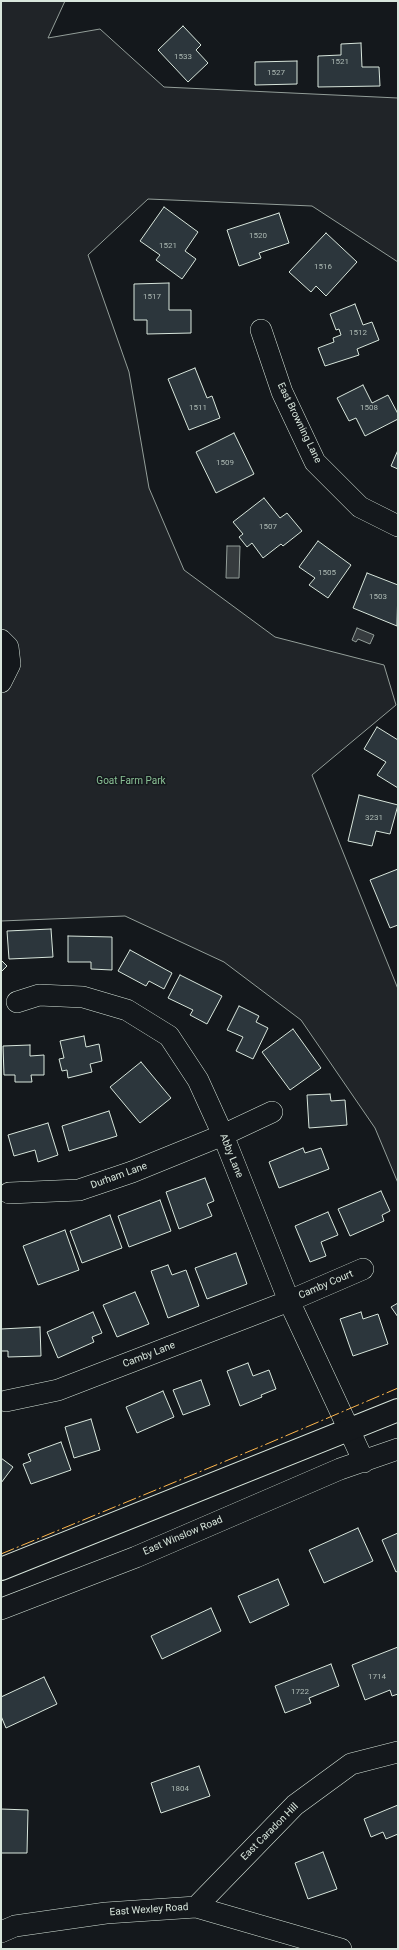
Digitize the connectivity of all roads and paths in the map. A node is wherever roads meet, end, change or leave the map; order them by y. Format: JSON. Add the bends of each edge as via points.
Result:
{"nodes":[{"id":1,"x":261,"y":330,"type":"dead end"},
{"id":2,"x":398,"y":526,"type":"edge"},
{"id":3,"x":1,"y":640,"type":"edge"},
{"id":4,"x":1,"y":682,"type":"edge"},
{"id":5,"x":17,"y":1002,"type":"dead end"},
{"id":6,"x":272,"y":1112,"type":"dead end"},
{"id":7,"x":223,"y":1135,"type":"junction"},
{"id":8,"x":9,"y":1194,"type":"dead end"},
{"id":9,"x":363,"y":1269,"type":"dead end"},
{"id":10,"x":289,"y":1301,"type":"junction"},
{"id":11,"x":6,"y":1401,"type":"dead end"},
{"id":12,"x":398,"y":1410,"type":"edge"},
{"id":13,"x":348,"y":1430,"type":"junction"},
{"id":14,"x":398,"y":1450,"type":"edge"},
{"id":15,"x":364,"y":1462,"type":"junction"},
{"id":16,"x":1,"y":1569,"type":"edge"},
{"id":17,"x":1,"y":1609,"type":"edge"},
{"id":18,"x":398,"y":1752,"type":"edge"},
{"id":19,"x":196,"y":1907,"type":"junction"},
{"id":20,"x":1,"y":1932,"type":"edge"},
{"id":21,"x":341,"y":1949,"type":"edge"}],
"edges":[{"from":1,"to":2,"type":"street","name":"East Browning Lane","via":[[282,392],[315,462],[360,507]]},
{"from":3,"to":4,"type":"street","via":[[8,647],[10,664]]},
{"from":5,"to":7,"type":"street","name":"Abby Lane","via":[[39,995],[82,997],[128,1010],[169,1036],[198,1080]]},
{"from":6,"to":7,"type":"street","name":"Durham Lane"},
{"from":7,"to":8,"type":"street","name":"Durham Lane","via":[[132,1172],[79,1190]]},
{"from":7,"to":10,"type":"street","name":"Abby Lane"},
{"from":9,"to":10,"type":"street","name":"Camby Court"},
{"from":10,"to":11,"type":"street","name":"Camby Lane","via":[[58,1390]]},
{"from":10,"to":13,"type":"street","name":"Abby Lane"},
{"from":12,"to":13,"type":"main road"},
{"from":13,"to":15,"type":"street"},
{"from":13,"to":16,"type":"main road"},
{"from":14,"to":15,"type":"street","name":"East Winslow Road"},
{"from":15,"to":17,"type":"street","name":"East Winslow Road","via":[[340,1469],[136,1557]]},
{"from":18,"to":19,"type":"street","name":"East Caradon Hill","via":[[351,1764],[295,1805]]},
{"from":19,"to":20,"type":"street","name":"East Wexley Road","via":[[106,1913],[15,1926]]},
{"from":19,"to":21,"type":"street","name":"East Wexley Road"}]}
